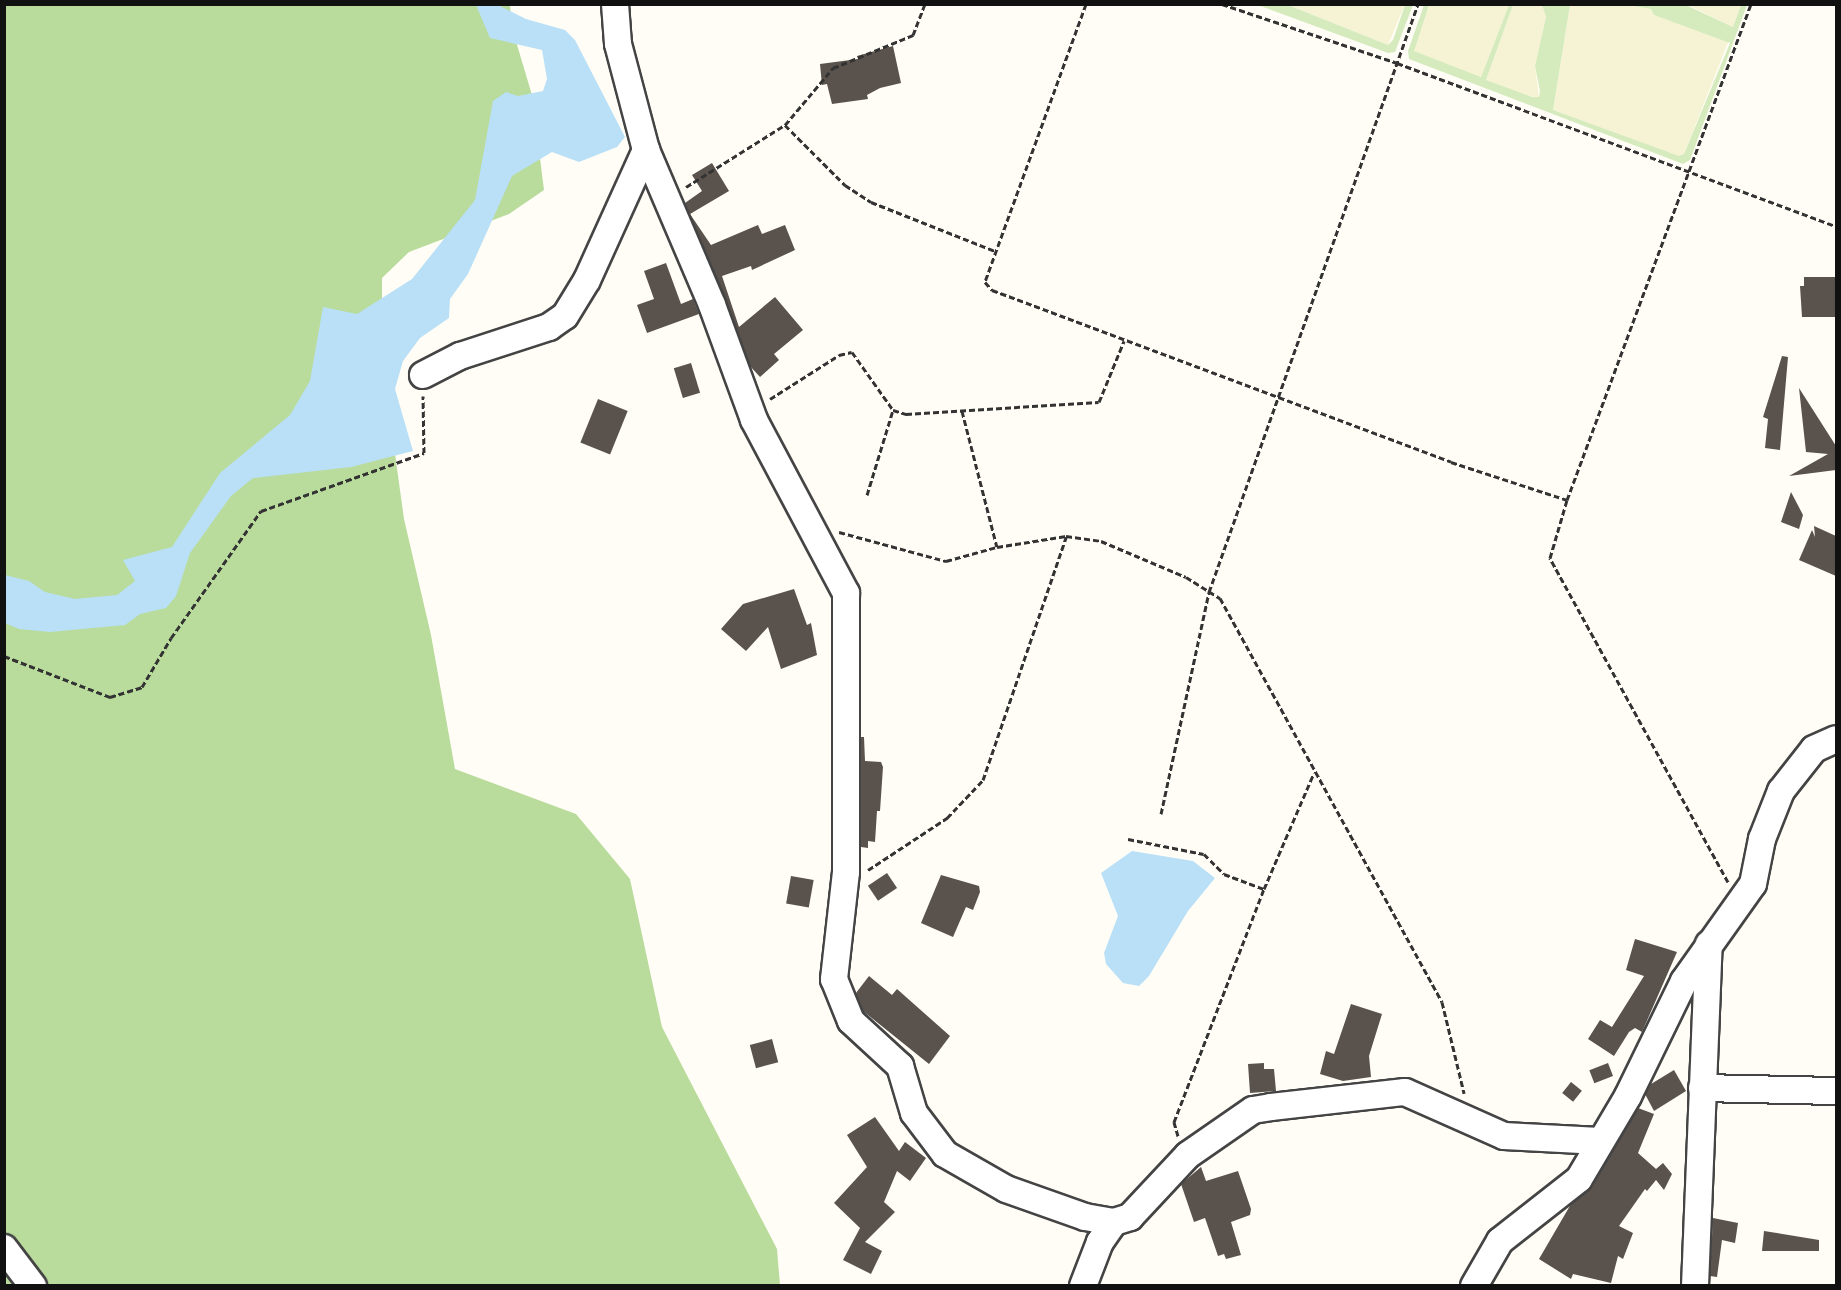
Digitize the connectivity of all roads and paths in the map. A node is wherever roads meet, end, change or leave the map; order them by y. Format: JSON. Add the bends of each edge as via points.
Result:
{"nodes":[{"id":1,"x":615,"y":4,"type":"edge"},
{"id":2,"x":925,"y":4,"type":"edge"},
{"id":3,"x":1086,"y":4,"type":"edge"},
{"id":4,"x":1222,"y":4,"type":"edge"},
{"id":5,"x":1418,"y":4,"type":"edge"},
{"id":6,"x":1751,"y":4,"type":"edge"},
{"id":7,"x":1397,"y":63,"type":"junction"},
{"id":8,"x":785,"y":124,"type":"junction"},
{"id":9,"x":646,"y":150,"type":"junction"},
{"id":10,"x":1689,"y":171,"type":"junction"},
{"id":11,"x":667,"y":200,"type":"junction"},
{"id":12,"x":1836,"y":226,"type":"edge"},
{"id":13,"x":996,"y":251,"type":"junction"},
{"id":14,"x":1124,"y":341,"type":"junction"},
{"id":15,"x":423,"y":375,"type":"joint"},
{"id":16,"x":1277,"y":397,"type":"junction"},
{"id":17,"x":893,"y":410,"type":"junction"},
{"id":18,"x":962,"y":411,"type":"junction"},
{"id":19,"x":751,"y":412,"type":"junction"},
{"id":20,"x":867,"y":495,"type":"dead end"},
{"id":21,"x":1567,"y":500,"type":"junction"},
{"id":22,"x":808,"y":522,"type":"junction"},
{"id":23,"x":1066,"y":536,"type":"junction"},
{"id":24,"x":997,"y":547,"type":"junction"},
{"id":25,"x":1209,"y":592,"type":"junction"},
{"id":26,"x":4,"y":656,"type":"edge"},
{"id":27,"x":1836,"y":739,"type":"edge"},
{"id":28,"x":1314,"y":773,"type":"junction"},
{"id":29,"x":1161,"y":814,"type":"dead end"},
{"id":30,"x":1128,"y":839,"type":"dead end"},
{"id":31,"x":844,"y":886,"type":"junction"},
{"id":32,"x":1264,"y":889,"type":"junction"},
{"id":33,"x":1731,"y":889,"type":"dead end"},
{"id":34,"x":1709,"y":942,"type":"junction"},
{"id":35,"x":1702,"y":1088,"type":"junction"},
{"id":36,"x":1836,"y":1091,"type":"edge"},
{"id":37,"x":1470,"y":1122,"type":"junction"},
{"id":38,"x":1600,"y":1141,"type":"junction"},
{"id":39,"x":1188,"y":1155,"type":"junction"},
{"id":40,"x":1114,"y":1222,"type":"junction"},
{"id":41,"x":4,"y":1248,"type":"edge"},
{"id":42,"x":33,"y":1286,"type":"edge"},
{"id":43,"x":1083,"y":1286,"type":"edge"},
{"id":44,"x":1474,"y":1286,"type":"edge"},
{"id":45,"x":1695,"y":1286,"type":"edge"}],
"edges":[{"from":1,"to":9,"type":"street","via":[[618,44]]},
{"from":2,"to":8,"type":"path","via":[[913,35],[833,68]]},
{"from":3,"to":13,"type":"path"},
{"from":4,"to":7,"type":"path"},
{"from":5,"to":7,"type":"path"},
{"from":6,"to":10,"type":"path"},
{"from":7,"to":10,"type":"path"},
{"from":7,"to":16,"type":"path"},
{"from":8,"to":11,"type":"path"},
{"from":8,"to":13,"type":"path","via":[[845,185],[871,202]]},
{"from":9,"to":11,"type":"street"},
{"from":9,"to":15,"type":"street","via":[[587,280],[565,316],[549,327],[460,356]]},
{"from":10,"to":12,"type":"path"},
{"from":10,"to":21,"type":"path"},
{"from":11,"to":19,"type":"street"},
{"from":13,"to":14,"type":"path","via":[[985,282],[992,290]]},
{"from":14,"to":16,"type":"path"},
{"from":14,"to":18,"type":"path","via":[[1099,402]]},
{"from":15,"to":26,"type":"path","via":[[424,453],[261,511],[171,638],[142,687],[110,697]]},
{"from":16,"to":21,"type":"path"},
{"from":16,"to":25,"type":"path"},
{"from":17,"to":18,"type":"path","via":[[906,414]]},
{"from":17,"to":19,"type":"path","via":[[852,352],[839,355]]},
{"from":17,"to":20,"type":"path"},
{"from":18,"to":24,"type":"path"},
{"from":19,"to":22,"type":"street"},
{"from":21,"to":33,"type":"path","via":[[1550,558]]},
{"from":22,"to":24,"type":"path","via":[[928,559],[946,561]]},
{"from":22,"to":31,"type":"street","via":[[846,593]]},
{"from":23,"to":24,"type":"path"},
{"from":23,"to":25,"type":"path","via":[[1101,541],[1186,577]]},
{"from":23,"to":31,"type":"path","via":[[984,780],[947,818]]},
{"from":25,"to":28,"type":"path","via":[[1220,598]]},
{"from":25,"to":29,"type":"path"},
{"from":27,"to":34,"type":"street","via":[[1814,749],[1781,791],[1762,839],[1753,884]]},
{"from":28,"to":32,"type":"path"},
{"from":28,"to":37,"type":"path","via":[[1442,1002]]},
{"from":30,"to":32,"type":"path","via":[[1204,854],[1224,874]]},
{"from":31,"to":40,"type":"street","via":[[834,979],[851,1021],[900,1066],[914,1113],[945,1154],[1006,1189],[1085,1217]]},
{"from":32,"to":39,"type":"path","via":[[1174,1122]]},
{"from":34,"to":35,"type":"street"},
{"from":34,"to":38,"type":"street","via":[[1684,981],[1628,1096]]},
{"from":35,"to":36,"type":"street"},
{"from":35,"to":45,"type":"street"},
{"from":37,"to":38,"type":"street","via":[[1504,1136]]},
{"from":37,"to":39,"type":"street","via":[[1406,1092],[1272,1107],[1253,1110]]},
{"from":38,"to":44,"type":"street","via":[[1579,1179],[1500,1241]]},
{"from":39,"to":40,"type":"street","via":[[1130,1217]]},
{"from":40,"to":43,"type":"street","via":[[1100,1242]]},
{"from":41,"to":42,"type":"street"}]}
